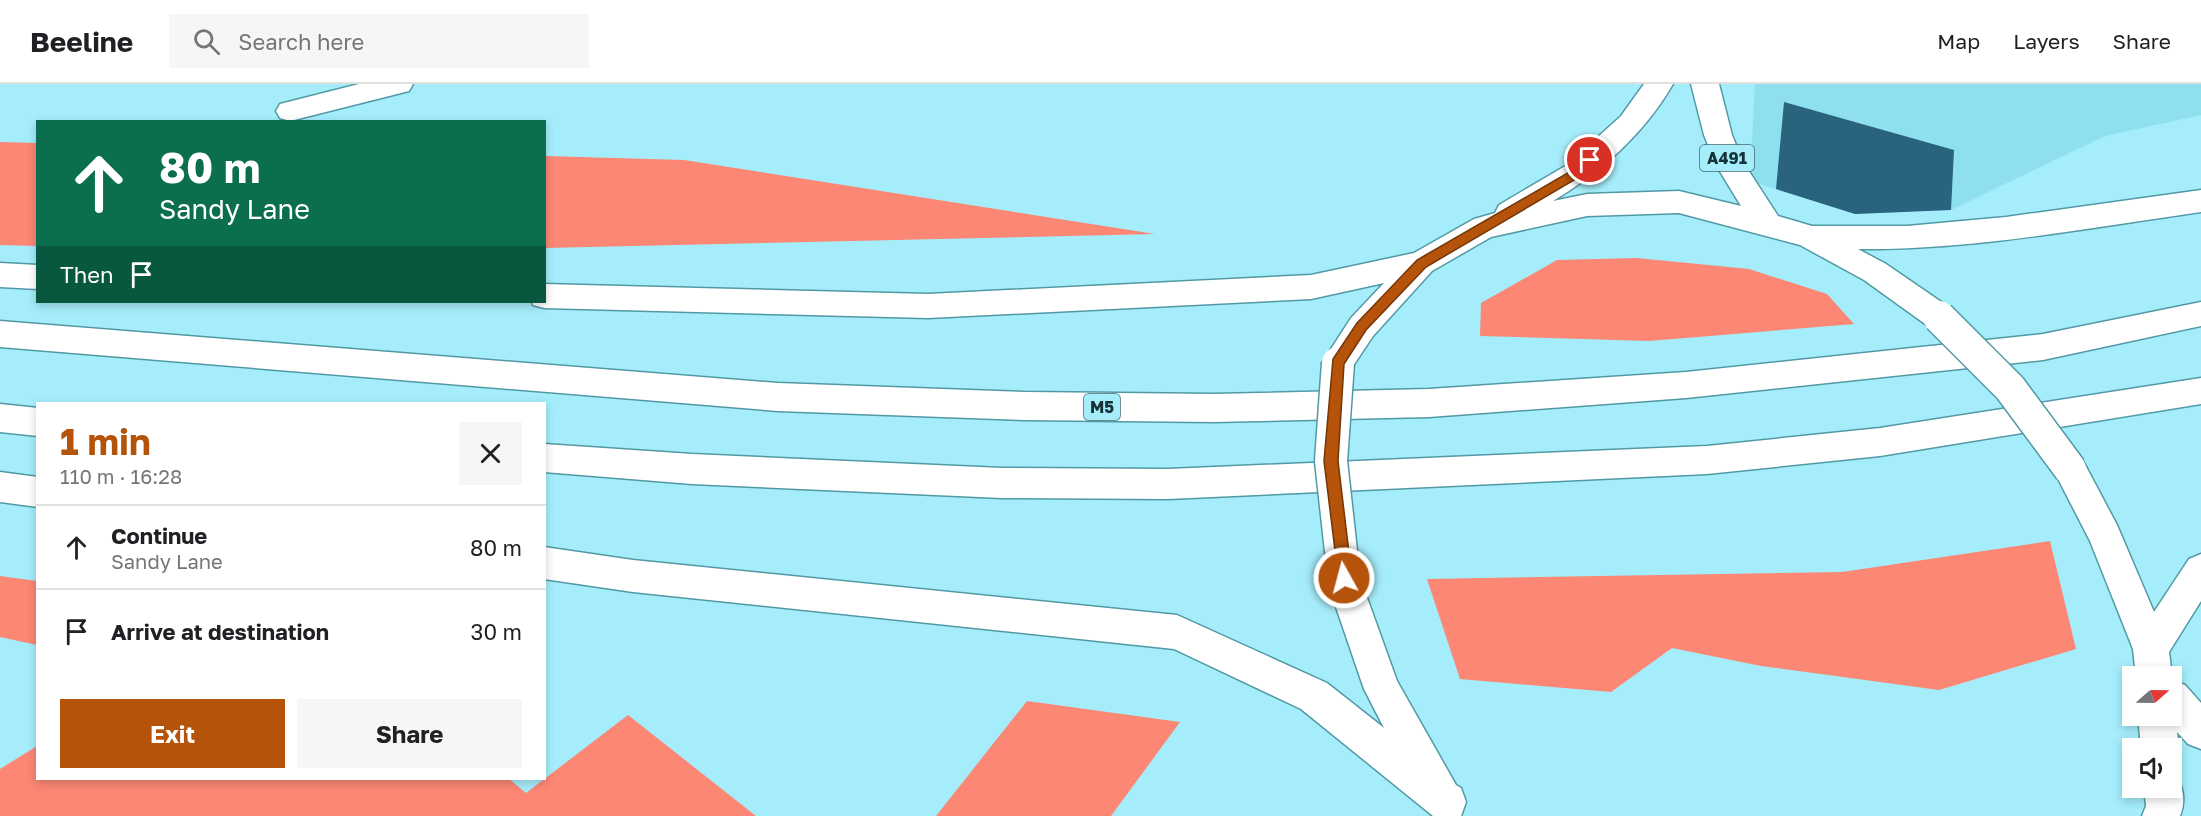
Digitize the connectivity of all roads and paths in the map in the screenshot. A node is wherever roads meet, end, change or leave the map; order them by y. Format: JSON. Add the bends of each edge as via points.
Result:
{"nodes":[{"id":1,"x":399,"y":84,"type":"edge"},
{"id":2,"x":1659,"y":84,"type":"edge"},
{"id":3,"x":1706,"y":84,"type":"edge"},
{"id":4,"x":290,"y":111,"type":"dead end"},
{"id":5,"x":2201,"y":201,"type":"edge"},
{"id":6,"x":1768,"y":224,"type":"junction"},
{"id":7,"x":1484,"y":227,"type":"junction"},
{"id":8,"x":1810,"y":237,"type":"junction"},
{"id":9,"x":1421,"y":263,"type":"junction"},
{"id":10,"x":0,"y":275,"type":"edge"},
{"id":11,"x":36,"y":277,"type":"edge"},
{"id":12,"x":546,"y":296,"type":"edge"},
{"id":13,"x":2201,"y":314,"type":"edge"},
{"id":14,"x":0,"y":334,"type":"edge"},
{"id":15,"x":2201,"y":391,"type":"edge"},
{"id":16,"x":0,"y":418,"type":"edge"},
{"id":17,"x":36,"y":422,"type":"edge"},
{"id":18,"x":546,"y":458,"type":"edge"},
{"id":19,"x":0,"y":487,"type":"edge"},
{"id":20,"x":36,"y":492,"type":"edge"},
{"id":21,"x":546,"y":563,"type":"edge"},
{"id":22,"x":2201,"y":570,"type":"edge"},
{"id":23,"x":2153,"y":663,"type":"edge"},
{"id":24,"x":2182,"y":709,"type":"edge"},
{"id":25,"x":2201,"y":731,"type":"edge"},
{"id":26,"x":2164,"y":798,"type":"edge"},
{"id":27,"x":1453,"y":809,"type":"edge"},
{"id":28,"x":2161,"y":816,"type":"edge"}],
"edges":[{"from":1,"to":4,"type":"main road"},
{"from":2,"to":7,"type":"main road","via":[[1631,123],[1577,173]]},
{"from":3,"to":6,"type":"main road","number":"A491","via":[[1730,165]]},
{"from":5,"to":8,"type":"main road","via":[[1907,238]]},
{"from":6,"to":7,"type":"main road","via":[[1680,202],[1587,205]]},
{"from":6,"to":8,"type":"main road"},
{"from":7,"to":9,"type":"main road"},
{"from":8,"to":23,"type":"main road","bridge":true,"via":[[1875,272],[1939,317],[2010,388],[2070,469],[2105,536]]},
{"from":9,"to":12,"type":"main road","via":[[1311,287],[928,306]]},
{"from":9,"to":27,"type":"main road","bridge":true,"via":[[1362,327],[1338,363],[1331,461],[1344,578],[1382,689]]},
{"from":10,"to":11,"type":"main road"},
{"from":13,"to":14,"type":"main road","number":"M5","via":[[2043,347],[1686,385],[1429,403],[1214,408],[778,397]]},
{"from":15,"to":18,"type":"main road","via":[[1880,442],[1707,460],[1168,484],[990,483]]},
{"from":16,"to":17,"type":"main road"},
{"from":19,"to":20,"type":"main road"},
{"from":21,"to":27,"type":"main road","via":[[633,576],[1177,632],[1314,696]]},
{"from":22,"to":23,"type":"main road"},
{"from":24,"to":25,"type":"main road"},
{"from":26,"to":28,"type":"main road"}]}
